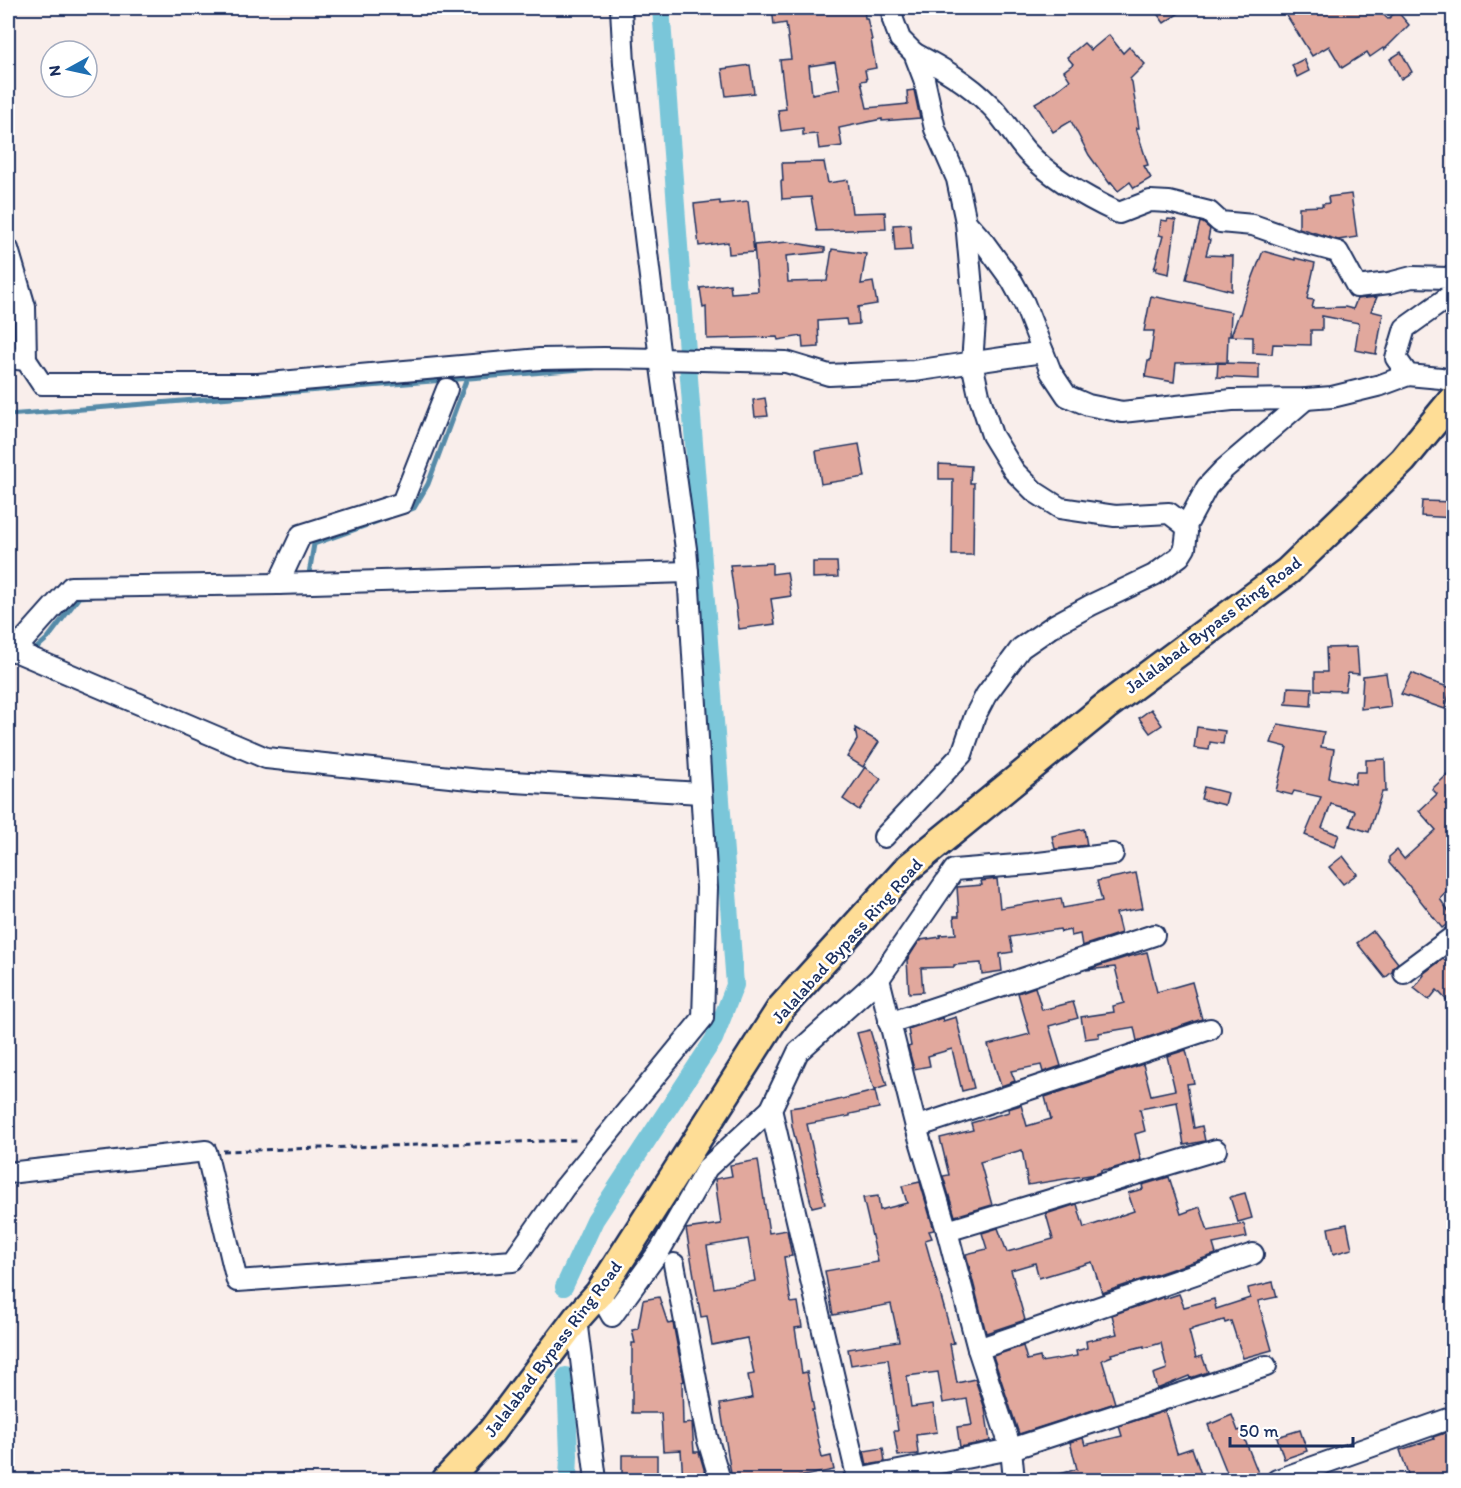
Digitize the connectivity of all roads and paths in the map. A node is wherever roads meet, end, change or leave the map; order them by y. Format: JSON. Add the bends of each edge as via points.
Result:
{"nodes":[{"id":1,"x":621,"y":8,"type":"edge"},
{"id":2,"x":892,"y":8,"type":"edge"},
{"id":3,"x":914,"y":53,"type":"junction"},
{"id":4,"x":966,"y":222,"type":"junction"},
{"id":5,"x":8,"y":249,"type":"edge"},
{"id":6,"x":1454,"y":293,"type":"edge"},
{"id":7,"x":1043,"y":352,"type":"junction"},
{"id":8,"x":17,"y":359,"type":"edge"},
{"id":9,"x":660,"y":359,"type":"junction"},
{"id":10,"x":972,"y":363,"type":"junction"},
{"id":11,"x":1408,"y":375,"type":"junction"},
{"id":12,"x":1454,"y":382,"type":"edge"},
{"id":13,"x":447,"y":389,"type":"dead end"},
{"id":14,"x":1454,"y":398,"type":"edge"},
{"id":15,"x":1306,"y":399,"type":"junction"},
{"id":16,"x":1186,"y":526,"type":"junction"},
{"id":17,"x":688,"y":572,"type":"junction"},
{"id":18,"x":278,"y":584,"type":"junction"},
{"id":19,"x":11,"y":650,"type":"edge"},
{"id":20,"x":701,"y":793,"type":"junction"},
{"id":21,"x":884,"y":837,"type":"dead end"},
{"id":22,"x":1113,"y":854,"type":"dead end"},
{"id":23,"x":1154,"y":935,"type":"dead end"},
{"id":24,"x":1454,"y":936,"type":"edge"},
{"id":25,"x":1404,"y":973,"type":"dead end"},
{"id":26,"x":879,"y":979,"type":"junction"},
{"id":27,"x":889,"y":1023,"type":"junction"},
{"id":28,"x":1210,"y":1029,"type":"dead end"},
{"id":29,"x":771,"y":1108,"type":"junction"},
{"id":30,"x":916,"y":1127,"type":"junction"},
{"id":31,"x":604,"y":1140,"type":"junction"},
{"id":32,"x":1216,"y":1150,"type":"dead end"},
{"id":33,"x":206,"y":1151,"type":"junction"},
{"id":34,"x":8,"y":1173,"type":"edge"},
{"id":35,"x":947,"y":1231,"type":"junction"},
{"id":36,"x":1253,"y":1254,"type":"dead end"},
{"id":37,"x":675,"y":1264,"type":"dead end"},
{"id":38,"x":599,"y":1293,"type":"junction"},
{"id":39,"x":576,"y":1319,"type":"junction"},
{"id":40,"x":978,"y":1349,"type":"junction"},
{"id":41,"x":1266,"y":1366,"type":"dead end"},
{"id":42,"x":1454,"y":1417,"type":"edge"},
{"id":43,"x":1011,"y":1449,"type":"junction"},
{"id":44,"x":446,"y":1480,"type":"edge"},
{"id":45,"x":596,"y":1480,"type":"edge"},
{"id":46,"x":720,"y":1480,"type":"edge"},
{"id":47,"x":853,"y":1480,"type":"edge"},
{"id":48,"x":858,"y":1480,"type":"edge"},
{"id":49,"x":1014,"y":1480,"type":"edge"},
{"id":50,"x":1277,"y":1480,"type":"edge"}],
"edges":[{"from":1,"to":9,"type":"street","via":[[624,64]]},
{"from":2,"to":3,"type":"street","via":[[900,39]]},
{"from":3,"to":4,"type":"street","via":[[935,129],[957,179]]},
{"from":3,"to":6,"type":"street","via":[[957,77],[992,106],[1028,153],[1060,180],[1119,213],[1150,201],[1169,202],[1209,212],[1220,222],[1253,225],[1338,252],[1357,287],[1412,277],[1448,278]]},
{"from":4,"to":7,"type":"street","via":[[1012,282]]},
{"from":4,"to":10,"type":"street","via":[[975,321]]},
{"from":5,"to":8,"type":"street","via":[[25,307]]},
{"from":6,"to":11,"type":"street","via":[[1405,328],[1395,358]]},
{"from":7,"to":10,"type":"street"},
{"from":7,"to":15,"type":"street","via":[[1067,396],[1122,412],[1232,400]]},
{"from":8,"to":9,"type":"street","via":[[42,384],[258,384],[540,360]]},
{"from":9,"to":10,"type":"street","via":[[786,362],[829,375],[914,371]]},
{"from":9,"to":17,"type":"street"},
{"from":10,"to":16,"type":"street","via":[[992,435],[1014,471],[1035,492],[1060,508],[1115,516],[1169,513]]},
{"from":11,"to":12,"type":"street"},
{"from":11,"to":15,"type":"street","via":[[1381,386]]},
{"from":13,"to":18,"type":"street","via":[[402,503],[301,535]]},
{"from":14,"to":38,"type":"highway","name":"Jalalabad Bypass Ring Road","via":[[1403,460],[1288,571],[1105,707],[909,867],[781,1008]]},
{"from":15,"to":16,"type":"street","via":[[1207,487]]},
{"from":16,"to":21,"type":"street","via":[[1185,548],[1180,556],[1154,575],[1056,624],[1021,648],[986,695],[963,754]]},
{"from":17,"to":18,"type":"street"},
{"from":17,"to":20,"type":"street"},
{"from":18,"to":19,"type":"street","via":[[71,587]]},
{"from":19,"to":20,"type":"street","via":[[266,758],[479,780]]},
{"from":20,"to":31,"type":"street","via":[[707,888],[704,1018]]},
{"from":22,"to":26,"type":"street","via":[[954,870]]},
{"from":23,"to":27,"type":"street"},
{"from":24,"to":25,"type":"street"},
{"from":26,"to":27,"type":"street"},
{"from":26,"to":29,"type":"street","via":[[798,1052]]},
{"from":27,"to":30,"type":"street"},
{"from":28,"to":30,"type":"street"},
{"from":29,"to":38,"type":"street","via":[[707,1168],[660,1250],[612,1316]]},
{"from":29,"to":48,"type":"street"},
{"from":30,"to":35,"type":"street"},
{"from":31,"to":33,"type":"path"},
{"from":31,"to":33,"type":"street","via":[[564,1188],[513,1261],[237,1281]]},
{"from":32,"to":35,"type":"street"},
{"from":33,"to":34,"type":"street"},
{"from":35,"to":40,"type":"street"},
{"from":36,"to":40,"type":"street"},
{"from":37,"to":46,"type":"street","via":[[707,1437]]},
{"from":38,"to":39,"type":"highway","name":"Jalalabad Bypass Ring Road"},
{"from":39,"to":44,"type":"highway","name":"Jalalabad Bypass Ring Road","via":[[492,1432]]},
{"from":39,"to":45,"type":"street"},
{"from":40,"to":43,"type":"street"},
{"from":41,"to":43,"type":"street"},
{"from":42,"to":50,"type":"street"},
{"from":43,"to":48,"type":"street"},
{"from":43,"to":49,"type":"street"},
{"from":47,"to":48,"type":"street"}]}
